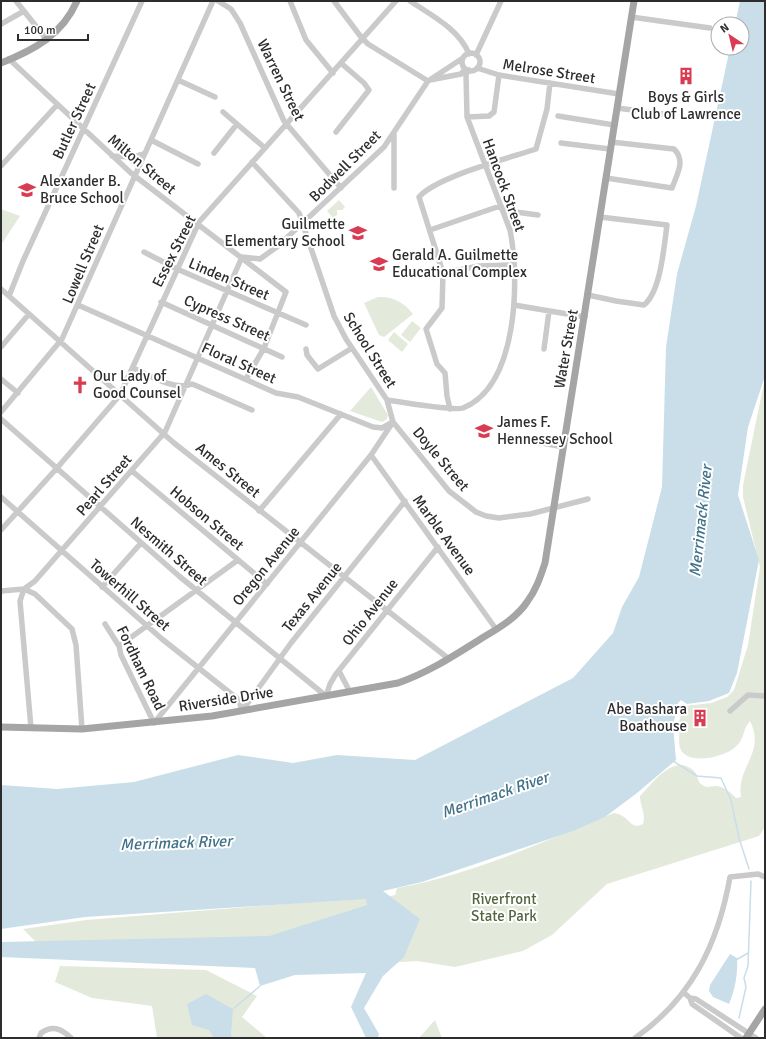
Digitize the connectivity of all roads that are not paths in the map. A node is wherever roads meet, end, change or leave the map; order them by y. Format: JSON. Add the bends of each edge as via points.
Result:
{"nodes":[{"id":1,"x":16,"y":1,"type":"edge"},
{"id":2,"x":77,"y":1,"type":"edge"},
{"id":3,"x":142,"y":1,"type":"edge"},
{"id":4,"x":213,"y":1,"type":"edge"},
{"id":5,"x":218,"y":1,"type":"edge"},
{"id":6,"x":290,"y":1,"type":"edge"},
{"id":7,"x":334,"y":1,"type":"edge"},
{"id":8,"x":396,"y":1,"type":"edge"},
{"id":9,"x":410,"y":1,"type":"edge"},
{"id":10,"x":501,"y":1,"type":"edge"},
{"id":11,"x":634,"y":1,"type":"edge"},
{"id":12,"x":24,"y":11,"type":"junction"},
{"id":13,"x":631,"y":17,"type":"junction"},
{"id":14,"x":1,"y":24,"type":"edge"},
{"id":15,"x":710,"y":28,"type":"dead end"},
{"id":16,"x":47,"y":40,"type":"junction"},
{"id":17,"x":363,"y":40,"type":"junction"},
{"id":18,"x":469,"y":54,"type":"junction"},
{"id":19,"x":476,"y":55,"type":"junction"},
{"id":20,"x":463,"y":58,"type":"junction"},
{"id":21,"x":9,"y":60,"type":"junction"},
{"id":22,"x":1,"y":63,"type":"edge"},
{"id":23,"x":342,"y":64,"type":"junction"},
{"id":24,"x":477,"y":68,"type":"junction"},
{"id":25,"x":467,"y":70,"type":"junction"},
{"id":26,"x":333,"y":73,"type":"junction"},
{"id":27,"x":499,"y":76,"type":"junction"},
{"id":28,"x":178,"y":80,"type":"junction"},
{"id":29,"x":428,"y":81,"type":"junction"},
{"id":30,"x":550,"y":84,"type":"junction"},
{"id":31,"x":619,"y":94,"type":"junction"},
{"id":32,"x":215,"y":97,"type":"dead end"},
{"id":33,"x":57,"y":105,"type":"junction"},
{"id":34,"x":617,"y":108,"type":"junction"},
{"id":35,"x":223,"y":112,"type":"dead end"},
{"id":36,"x":671,"y":115,"type":"dead end"},
{"id":37,"x":558,"y":116,"type":"dead end"},
{"id":38,"x":467,"y":118,"type":"junction"},
{"id":39,"x":237,"y":124,"type":"junction"},
{"id":40,"x":287,"y":124,"type":"junction"},
{"id":41,"x":614,"y":125,"type":"junction"},
{"id":42,"x":84,"y":130,"type":"junction"},
{"id":43,"x":336,"y":132,"type":"dead end"},
{"id":44,"x":394,"y":134,"type":"junction"},
{"id":45,"x":151,"y":140,"type":"junction"},
{"id":46,"x":561,"y":143,"type":"dead end"},
{"id":47,"x":611,"y":145,"type":"junction"},
{"id":48,"x":265,"y":148,"type":"junction"},
{"id":49,"x":214,"y":153,"type":"dead end"},
{"id":50,"x":144,"y":154,"type":"junction"},
{"id":51,"x":112,"y":156,"type":"junction"},
{"id":52,"x":252,"y":162,"type":"junction"},
{"id":53,"x":2,"y":163,"type":"edge"},
{"id":54,"x":198,"y":164,"type":"dead end"},
{"id":55,"x":485,"y":166,"type":"junction"},
{"id":56,"x":135,"y":176,"type":"junction"},
{"id":57,"x":606,"y":178,"type":"junction"},
{"id":58,"x":341,"y":188,"type":"junction"},
{"id":59,"x":394,"y":188,"type":"dead end"},
{"id":60,"x":500,"y":206,"type":"junction"},
{"id":61,"x":538,"y":215,"type":"dead end"},
{"id":62,"x":600,"y":217,"type":"junction"},
{"id":63,"x":198,"y":224,"type":"junction"},
{"id":64,"x":303,"y":224,"type":"junction"},
{"id":65,"x":430,"y":230,"type":"junction"},
{"id":66,"x":144,"y":252,"type":"dead end"},
{"id":67,"x":242,"y":257,"type":"junction"},
{"id":68,"x":514,"y":265,"type":"junction"},
{"id":69,"x":177,"y":269,"type":"junction"},
{"id":70,"x":443,"y":273,"type":"junction"},
{"id":71,"x":1,"y":289,"type":"edge"},
{"id":72,"x":227,"y":291,"type":"junction"},
{"id":73,"x":588,"y":295,"type":"junction"},
{"id":74,"x":9,"y":296,"type":"junction"},
{"id":75,"x":162,"y":302,"type":"junction"},
{"id":76,"x":78,"y":304,"type":"junction"},
{"id":77,"x":514,"y":305,"type":"junction"},
{"id":78,"x":549,"y":311,"type":"junction"},
{"id":79,"x":279,"y":313,"type":"junction"},
{"id":80,"x":29,"y":314,"type":"junction"},
{"id":81,"x":584,"y":317,"type":"junction"},
{"id":82,"x":212,"y":325,"type":"junction"},
{"id":83,"x":306,"y":325,"type":"dead end"},
{"id":84,"x":147,"y":335,"type":"junction"},
{"id":85,"x":61,"y":343,"type":"junction"},
{"id":86,"x":1,"y":347,"type":"edge"},
{"id":87,"x":264,"y":348,"type":"junction"},
{"id":88,"x":306,"y":348,"type":"dead end"},
{"id":89,"x":352,"y":348,"type":"junction"},
{"id":90,"x":544,"y":349,"type":"dead end"},
{"id":91,"x":282,"y":357,"type":"dead end"},
{"id":92,"x":198,"y":358,"type":"junction"},
{"id":93,"x":132,"y":368,"type":"junction"},
{"id":94,"x":1,"y":378,"type":"edge"},
{"id":95,"x":246,"y":379,"type":"junction"},
{"id":96,"x":185,"y":386,"type":"junction"},
{"id":97,"x":18,"y":393,"type":"junction"},
{"id":98,"x":120,"y":395,"type":"junction"},
{"id":99,"x":387,"y":400,"type":"junction"},
{"id":100,"x":450,"y":409,"type":"junction"},
{"id":101,"x":252,"y":410,"type":"dead end"},
{"id":102,"x":1,"y":412,"type":"edge"},
{"id":103,"x":341,"y":414,"type":"junction"},
{"id":104,"x":1,"y":419,"type":"edge"},
{"id":105,"x":394,"y":422,"type":"junction"},
{"id":106,"x":164,"y":434,"type":"junction"},
{"id":107,"x":508,"y":438,"type":"dead end"},
{"id":108,"x":564,"y":447,"type":"junction"},
{"id":109,"x":371,"y":455,"type":"junction"},
{"id":110,"x":57,"y":468,"type":"junction"},
{"id":111,"x":132,"y":472,"type":"junction"},
{"id":112,"x":1,"y":497,"type":"edge"},
{"id":113,"x":588,"y":499,"type":"dead end"},
{"id":114,"x":405,"y":501,"type":"junction"},
{"id":115,"x":100,"y":507,"type":"junction"},
{"id":116,"x":554,"y":508,"type":"junction"},
{"id":117,"x":259,"y":511,"type":"junction"},
{"id":118,"x":17,"y":512,"type":"junction"},
{"id":119,"x":1,"y":530,"type":"edge"},
{"id":120,"x":141,"y":543,"type":"junction"},
{"id":121,"x":300,"y":543,"type":"junction"},
{"id":122,"x":438,"y":547,"type":"junction"},
{"id":123,"x":61,"y":551,"type":"junction"},
{"id":124,"x":238,"y":560,"type":"junction"},
{"id":125,"x":344,"y":577,"type":"junction"},
{"id":126,"x":267,"y":584,"type":"junction"},
{"id":127,"x":102,"y":587,"type":"junction"},
{"id":128,"x":24,"y":589,"type":"junction"},
{"id":129,"x":196,"y":590,"type":"junction"},
{"id":130,"x":1,"y":591,"type":"edge"},
{"id":131,"x":387,"y":611,"type":"junction"},
{"id":132,"x":236,"y":623,"type":"junction"},
{"id":133,"x":105,"y":624,"type":"dead end"},
{"id":134,"x":146,"y":625,"type":"junction"},
{"id":135,"x":496,"y":629,"type":"junction"},
{"id":136,"x":119,"y":646,"type":"junction"},
{"id":137,"x":279,"y":658,"type":"junction"},
{"id":138,"x":449,"y":659,"type":"junction"},
{"id":139,"x":199,"y":668,"type":"junction"},
{"id":140,"x":339,"y":671,"type":"junction"},
{"id":141,"x":350,"y":692,"type":"junction"},
{"id":142,"x":326,"y":696,"type":"junction"},
{"id":143,"x":765,"y":696,"type":"edge"},
{"id":144,"x":242,"y":710,"type":"junction"},
{"id":145,"x":730,"y":711,"type":"dead end"},
{"id":146,"x":154,"y":723,"type":"junction"},
{"id":147,"x":1,"y":727,"type":"edge"},
{"id":148,"x":31,"y":728,"type":"junction"},
{"id":149,"x":82,"y":729,"type":"junction"},
{"id":150,"x":765,"y":877,"type":"edge"},
{"id":151,"x":683,"y":992,"type":"junction"},
{"id":152,"x":690,"y":998,"type":"junction"},
{"id":153,"x":765,"y":1009,"type":"edge"},
{"id":154,"x":747,"y":1036,"type":"edge"},
{"id":155,"x":39,"y":1038,"type":"edge"},
{"id":156,"x":71,"y":1038,"type":"edge"},
{"id":157,"x":635,"y":1038,"type":"edge"},
{"id":158,"x":741,"y":1038,"type":"edge"},
{"id":159,"x":756,"y":1038,"type":"edge"}],
"edges":[{"from":1,"to":12,"type":"street"},
{"from":2,"to":16,"type":"main road","via":[[62,25]]},
{"from":3,"to":42,"type":"street","name":"Butler Street"},
{"from":4,"to":28,"type":"street","name":"Lowell Street"},
{"from":5,"to":40,"type":"street","name":"Warren Street","via":[[231,9],[240,23]]},
{"from":6,"to":26,"type":"street","via":[[306,40]]},
{"from":7,"to":17,"type":"street"},
{"from":8,"to":17,"type":"street","name":"Essex Street"},
{"from":9,"to":18,"type":"street","via":[[450,29]]},
{"from":10,"to":19,"type":"street"},
{"from":11,"to":13,"type":"main road","name":"Water Street"},
{"from":12,"to":14,"type":"street"},
{"from":12,"to":16,"type":"street"},
{"from":13,"to":15,"type":"street"},
{"from":13,"to":31,"type":"main road","name":"Water Street"},
{"from":16,"to":21,"type":"main road"},
{"from":17,"to":23,"type":"street","name":"Essex Street"},
{"from":17,"to":29,"type":"street"},
{"from":18,"to":19,"type":"street"},
{"from":18,"to":20,"type":"street"},
{"from":19,"to":24,"type":"street","via":[[479,60]]},
{"from":20,"to":25,"type":"street","via":[[462,64]]},
{"from":20,"to":29,"type":"street","name":"Bodwell Street"},
{"from":21,"to":22,"type":"main road"},
{"from":21,"to":33,"type":"street","name":"Milton Street"},
{"from":23,"to":26,"type":"street","name":"Essex Street"},
{"from":23,"to":43,"type":"street","via":[[369,90]]},
{"from":24,"to":25,"type":"street"},
{"from":24,"to":27,"type":"street","name":"Melrose Street"},
{"from":25,"to":29,"type":"street","via":[[461,74]]},
{"from":25,"to":38,"type":"street","name":"Hancock Street"},
{"from":26,"to":40,"type":"street","name":"Essex Street"},
{"from":27,"to":30,"type":"street","name":"Melrose Street"},
{"from":27,"to":38,"type":"street","via":[[494,112],[489,116]]},
{"from":28,"to":32,"type":"street"},
{"from":28,"to":45,"type":"street","name":"Lowell Street"},
{"from":29,"to":44,"type":"street","name":"Bodwell Street"},
{"from":30,"to":31,"type":"street","name":"Melrose Street"},
{"from":30,"to":55,"type":"street","via":[[547,109],[536,148]]},
{"from":31,"to":34,"type":"main road","name":"Water Street"},
{"from":33,"to":42,"type":"street","name":"Milton Street"},
{"from":33,"to":53,"type":"street"},
{"from":34,"to":36,"type":"street"},
{"from":34,"to":41,"type":"main road","name":"Water Street"},
{"from":35,"to":39,"type":"street"},
{"from":37,"to":41,"type":"street"},
{"from":38,"to":55,"type":"street","name":"Hancock Street"},
{"from":39,"to":48,"type":"street"},
{"from":39,"to":49,"type":"street"},
{"from":40,"to":48,"type":"street","name":"Essex Street"},
{"from":40,"to":58,"type":"street","name":"Warren Street"},
{"from":41,"to":47,"type":"main road","name":"Water Street"},
{"from":42,"to":51,"type":"street","name":"Milton Street"},
{"from":42,"to":74,"type":"street","name":"Butler Street"},
{"from":44,"to":58,"type":"street","name":"Bodwell Street"},
{"from":44,"to":59,"type":"street"},
{"from":45,"to":50,"type":"street","name":"Lowell Street"},
{"from":45,"to":54,"type":"street"},
{"from":46,"to":47,"type":"street"},
{"from":47,"to":57,"type":"main road","name":"Water Street"},
{"from":47,"to":57,"type":"street","via":[[674,149],[679,154],[681,162],[672,188]]},
{"from":48,"to":52,"type":"street","name":"Essex Street"},
{"from":50,"to":51,"type":"street","via":[[132,157]]},
{"from":50,"to":56,"type":"street","name":"Lowell Street"},
{"from":51,"to":56,"type":"street","name":"Milton Street"},
{"from":52,"to":63,"type":"street","name":"Essex Street"},
{"from":52,"to":64,"type":"street","name":"School Street","via":[[299,214]]},
{"from":55,"to":60,"type":"street","name":"Hancock Street"},
{"from":55,"to":65,"type":"street","via":[[445,180],[422,192],[419,197],[420,204]]},
{"from":56,"to":63,"type":"street","name":"Milton Street"},
{"from":56,"to":76,"type":"street","name":"Lowell Street"},
{"from":57,"to":62,"type":"main road","name":"Water Street"},
{"from":58,"to":64,"type":"street","name":"Bodwell Street"},
{"from":60,"to":61,"type":"street","via":[[508,210]]},
{"from":60,"to":65,"type":"street"},
{"from":60,"to":68,"type":"street","name":"Hancock Street","via":[[511,236]]},
{"from":62,"to":73,"type":"main road","name":"Water Street"},
{"from":62,"to":73,"type":"street","via":[[667,225],[660,269],[650,300],[644,305],[638,305]]},
{"from":63,"to":67,"type":"street","name":"Milton Street"},
{"from":63,"to":69,"type":"street","name":"Essex Street"},
{"from":64,"to":67,"type":"street","name":"Bodwell Street","via":[[260,259]]},
{"from":64,"to":89,"type":"street","name":"School Street","via":[[334,316]]},
{"from":65,"to":70,"type":"street"},
{"from":66,"to":69,"type":"street","name":"Linden Street"},
{"from":67,"to":72,"type":"street","name":"Pearl Street"},
{"from":67,"to":79,"type":"street","name":"Milton Street","via":[[286,293]]},
{"from":68,"to":70,"type":"street","via":[[479,266]]},
{"from":68,"to":77,"type":"street","name":"Hancock Street"},
{"from":69,"to":72,"type":"street","name":"Linden Street"},
{"from":69,"to":75,"type":"street","name":"Essex Street"},
{"from":70,"to":100,"type":"street","via":[[442,308],[426,329],[437,364],[445,373]]},
{"from":71,"to":74,"type":"street","name":"Ames Street"},
{"from":72,"to":79,"type":"street","name":"Linden Street"},
{"from":72,"to":82,"type":"street","name":"Pearl Street"},
{"from":73,"to":81,"type":"main road","name":"Water Street"},
{"from":74,"to":80,"type":"street","name":"Ames Street"},
{"from":75,"to":82,"type":"street","name":"Cypress Street"},
{"from":75,"to":84,"type":"street","name":"Essex Street"},
{"from":76,"to":84,"type":"street","name":"Floral Street"},
{"from":76,"to":85,"type":"street","name":"Lowell Street"},
{"from":77,"to":78,"type":"street"},
{"from":77,"to":100,"type":"street","name":"Hancock Street","via":[[502,360],[490,386],[484,394],[462,408]]},
{"from":78,"to":81,"type":"street"},
{"from":78,"to":90,"type":"street"},
{"from":79,"to":83,"type":"street","name":"Linden Street"},
{"from":79,"to":87,"type":"street"},
{"from":80,"to":85,"type":"street","name":"Ames Street"},
{"from":80,"to":86,"type":"street"},
{"from":81,"to":108,"type":"main road","name":"Water Street"},
{"from":82,"to":87,"type":"street","name":"Cypress Street"},
{"from":82,"to":92,"type":"street","name":"Pearl Street"},
{"from":84,"to":92,"type":"street","name":"Floral Street"},
{"from":84,"to":93,"type":"street","name":"Essex Street"},
{"from":85,"to":97,"type":"street","name":"Lowell Street"},
{"from":85,"to":98,"type":"street","name":"Ames Street"},
{"from":87,"to":91,"type":"street","name":"Cypress Street"},
{"from":87,"to":95,"type":"street"},
{"from":88,"to":89,"type":"street","via":[[318,369]]},
{"from":89,"to":99,"type":"street","name":"School Street"},
{"from":92,"to":95,"type":"street","name":"Floral Street"},
{"from":92,"to":96,"type":"street","name":"Pearl Street"},
{"from":93,"to":96,"type":"street","via":[[176,386]]},
{"from":93,"to":98,"type":"street","name":"Essex Street"},
{"from":94,"to":97,"type":"street"},
{"from":95,"to":103,"type":"street","name":"Floral Street","via":[[276,393],[298,398]]},
{"from":96,"to":101,"type":"street","via":[[192,384]]},
{"from":96,"to":106,"type":"street","name":"Pearl Street"},
{"from":97,"to":102,"type":"street","name":"Lowell Street"},
{"from":98,"to":106,"type":"street","name":"Ames Street"},
{"from":98,"to":110,"type":"street","name":"Essex Street"},
{"from":99,"to":100,"type":"street","name":"Hancock Street"},
{"from":99,"to":105,"type":"street","name":"School Street"},
{"from":103,"to":105,"type":"street","name":"Floral Street","via":[[372,427],[382,428]]},
{"from":103,"to":117,"type":"street"},
{"from":104,"to":110,"type":"street","name":"Nesmith Street"},
{"from":105,"to":109,"type":"street","name":"Oregon Avenue"},
{"from":105,"to":116,"type":"street","name":"Doyle Street","via":[[449,491],[476,512],[486,516],[509,518]]},
{"from":106,"to":111,"type":"street","name":"Pearl Street"},
{"from":106,"to":117,"type":"street","name":"Ames Street"},
{"from":107,"to":108,"type":"street"},
{"from":108,"to":116,"type":"main road","name":"Water Street"},
{"from":109,"to":114,"type":"street","name":"Marble Avenue"},
{"from":109,"to":121,"type":"street","name":"Oregon Avenue"},
{"from":110,"to":115,"type":"street","name":"Nesmith Street"},
{"from":110,"to":118,"type":"street","name":"Essex Street"},
{"from":111,"to":115,"type":"street","name":"Pearl Street"},
{"from":111,"to":124,"type":"street","name":"Hobson Street"},
{"from":112,"to":118,"type":"street","name":"Towerhill Street"},
{"from":113,"to":116,"type":"street","name":"Doyle Street"},
{"from":114,"to":122,"type":"street","name":"Marble Avenue"},
{"from":114,"to":125,"type":"street","name":"Texas Avenue"},
{"from":115,"to":120,"type":"street","name":"Nesmith Street"},
{"from":115,"to":123,"type":"street","name":"Pearl Street"},
{"from":116,"to":135,"type":"main road","name":"Water Street","via":[[538,584],[526,603]]},
{"from":117,"to":121,"type":"street","name":"Ames Street"},
{"from":118,"to":119,"type":"street","name":"Essex Street"},
{"from":118,"to":123,"type":"street","name":"Towerhill Street"},
{"from":120,"to":127,"type":"street"},
{"from":120,"to":129,"type":"street","name":"Nesmith Street"},
{"from":121,"to":125,"type":"street","name":"Ames Street"},
{"from":121,"to":126,"type":"street","name":"Oregon Avenue"},
{"from":122,"to":131,"type":"street","name":"Ohio Avenue"},
{"from":122,"to":135,"type":"street","name":"Marble Avenue"},
{"from":123,"to":127,"type":"street","name":"Towerhill Street"},
{"from":123,"to":128,"type":"street","name":"Pearl Street","via":[[35,581]]},
{"from":124,"to":126,"type":"street","name":"Hobson Street"},
{"from":124,"to":129,"type":"street"},
{"from":125,"to":131,"type":"street","name":"Ames Street"},
{"from":125,"to":137,"type":"street","name":"Texas Avenue"},
{"from":126,"to":132,"type":"street","name":"Oregon Avenue"},
{"from":127,"to":134,"type":"street","name":"Towerhill Street"},
{"from":128,"to":130,"type":"street"},
{"from":128,"to":148,"type":"street","via":[[20,601]]},
{"from":128,"to":149,"type":"street","via":[[35,594],[72,629],[76,645]]},
{"from":129,"to":132,"type":"street","name":"Nesmith Street"},
{"from":129,"to":134,"type":"street"},
{"from":131,"to":138,"type":"street","name":"Ames Street"},
{"from":131,"to":140,"type":"street","name":"Ohio Avenue"},
{"from":132,"to":137,"type":"street","name":"Nesmith Street"},
{"from":132,"to":139,"type":"street","name":"Oregon Avenue"},
{"from":133,"to":136,"type":"street","name":"Fordham Road"},
{"from":134,"to":136,"type":"street"},
{"from":134,"to":139,"type":"street","name":"Towerhill Street"},
{"from":135,"to":138,"type":"main road","name":"Water Street"},
{"from":136,"to":146,"type":"street","name":"Fordham Road"},
{"from":137,"to":142,"type":"street","name":"Nesmith Street"},
{"from":137,"to":144,"type":"street","name":"Texas Avenue"},
{"from":138,"to":141,"type":"main road","name":"Riverside Drive","via":[[404,681]]},
{"from":139,"to":144,"type":"street","name":"Towerhill Street","via":[[239,700]]},
{"from":139,"to":146,"type":"street","name":"Oregon Avenue"},
{"from":140,"to":141,"type":"street"},
{"from":140,"to":142,"type":"street","name":"Ohio Avenue"},
{"from":141,"to":142,"type":"main road","name":"Riverside Drive"},
{"from":142,"to":144,"type":"main road","name":"Riverside Drive"},
{"from":143,"to":145,"type":"street","via":[[748,695]]},
{"from":144,"to":146,"type":"main road","name":"Riverside Drive"},
{"from":146,"to":149,"type":"main road","name":"Riverside Drive"},
{"from":147,"to":148,"type":"main road","name":"Riverside Drive"},
{"from":148,"to":149,"type":"main road","name":"Riverside Drive"},
{"from":150,"to":151,"type":"street","via":[[758,874],[730,877],[725,906],[713,941],[695,976]]},
{"from":151,"to":152,"type":"street"},
{"from":151,"to":157,"type":"street","via":[[671,1008]]},
{"from":152,"to":154,"type":"street","via":[[696,999]]},
{"from":152,"to":158,"type":"street","via":[[692,1004]]},
{"from":153,"to":154,"type":"main road"},
{"from":154,"to":159,"type":"street"},
{"from":155,"to":156,"type":"street","via":[[52,1028],[62,1030]]}]}
